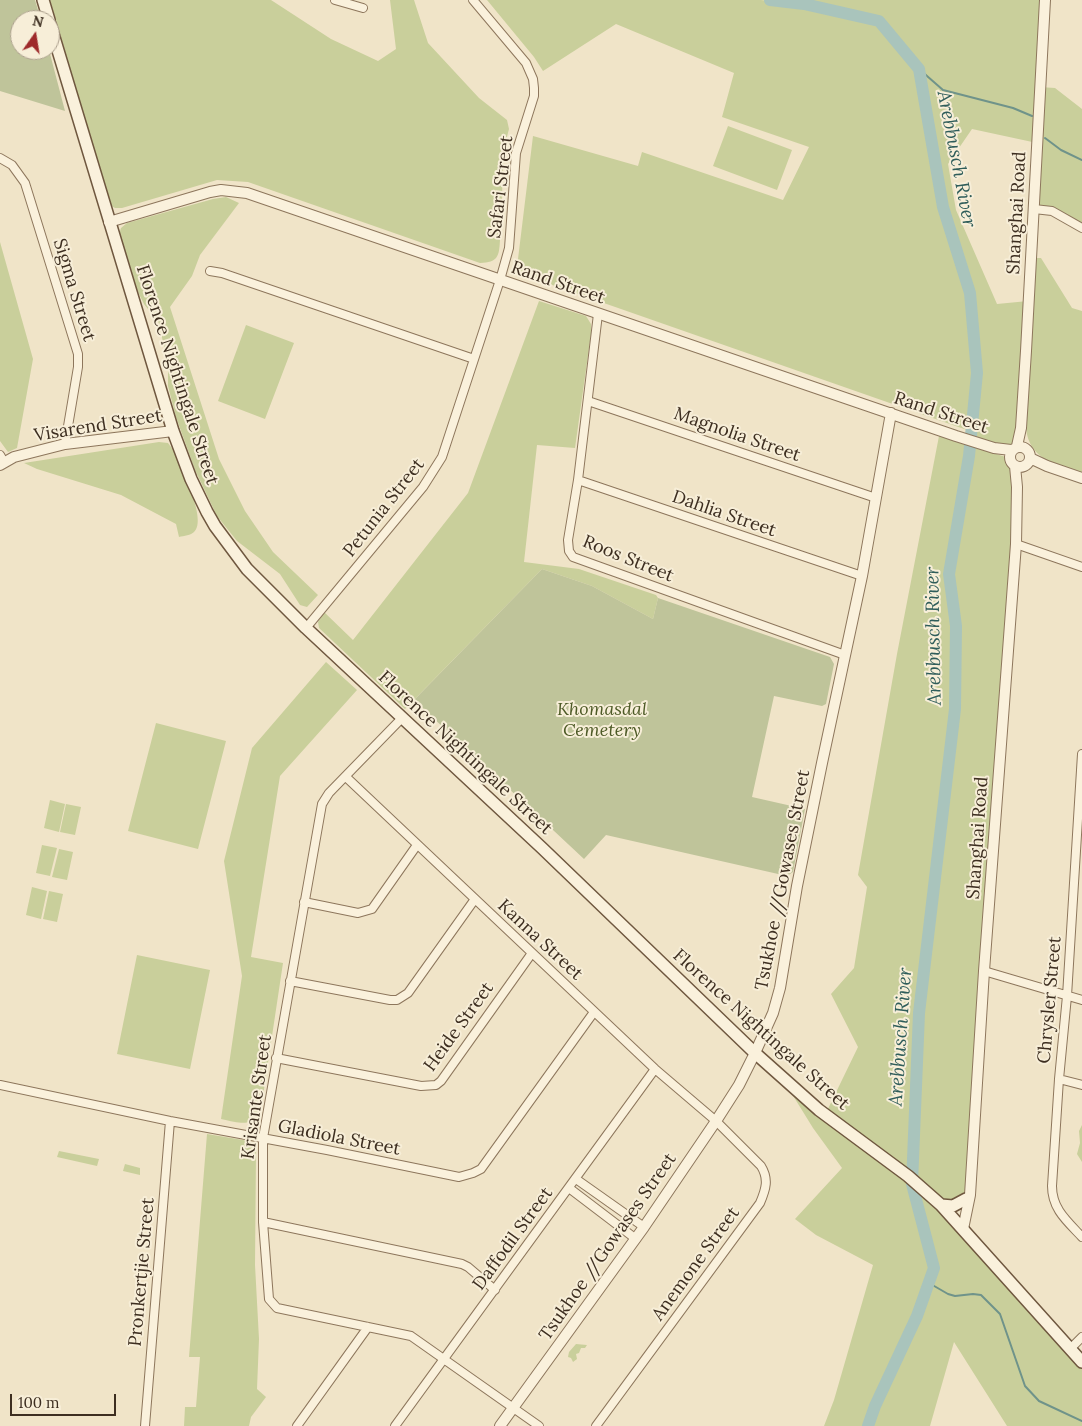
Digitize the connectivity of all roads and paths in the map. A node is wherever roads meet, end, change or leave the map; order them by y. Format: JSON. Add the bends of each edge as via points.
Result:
{"nodes":[{"id":1,"x":335,"y":0,"type":"edge"},
{"id":2,"x":473,"y":0,"type":"edge"},
{"id":3,"x":1045,"y":0,"type":"edge"},
{"id":4,"x":363,"y":8,"type":"dead end"},
{"id":5,"x":60,"y":58,"type":"edge"},
{"id":6,"x":0,"y":158,"type":"edge"},
{"id":7,"x":1034,"y":209,"type":"junction"},
{"id":8,"x":109,"y":222,"type":"junction"},
{"id":9,"x":1082,"y":228,"type":"edge"},
{"id":10,"x":210,"y":271,"type":"dead end"},
{"id":11,"x":500,"y":280,"type":"junction"},
{"id":12,"x":598,"y":314,"type":"junction"},
{"id":13,"x":474,"y":359,"type":"junction"},
{"id":14,"x":588,"y":401,"type":"junction"},
{"id":15,"x":891,"y":414,"type":"junction"},
{"id":16,"x":173,"y":431,"type":"junction"},
{"id":17,"x":65,"y":444,"type":"junction"},
{"id":18,"x":1020,"y":457,"type":"junction"},
{"id":19,"x":1,"y":461,"type":"edge"},
{"id":20,"x":1082,"y":478,"type":"edge"},
{"id":21,"x":578,"y":480,"type":"junction"},
{"id":22,"x":876,"y":498,"type":"junction"},
{"id":23,"x":1016,"y":544,"type":"junction"},
{"id":24,"x":1082,"y":567,"type":"edge"},
{"id":25,"x":862,"y":576,"type":"junction"},
{"id":26,"x":306,"y":628,"type":"junction"},
{"id":27,"x":845,"y":655,"type":"junction"},
{"id":28,"x":402,"y":718,"type":"junction"},
{"id":29,"x":1082,"y":754,"type":"edge"},
{"id":30,"x":1081,"y":775,"type":"edge"},
{"id":31,"x":346,"y":777,"type":"junction"},
{"id":32,"x":417,"y":845,"type":"junction"},
{"id":33,"x":1078,"y":858,"type":"edge"},
{"id":34,"x":474,"y":899,"type":"junction"},
{"id":35,"x":304,"y":902,"type":"junction"},
{"id":36,"x":532,"y":953,"type":"junction"},
{"id":37,"x":984,"y":971,"type":"junction"},
{"id":38,"x":290,"y":981,"type":"junction"},
{"id":39,"x":1067,"y":996,"type":"junction"},
{"id":40,"x":1082,"y":1000,"type":"edge"},
{"id":41,"x":594,"y":1012,"type":"junction"},
{"id":42,"x":755,"y":1053,"type":"junction"},
{"id":43,"x":276,"y":1058,"type":"junction"},
{"id":44,"x":655,"y":1069,"type":"junction"},
{"id":45,"x":1059,"y":1079,"type":"junction"},
{"id":46,"x":0,"y":1085,"type":"edge"},
{"id":47,"x":1082,"y":1085,"type":"edge"},
{"id":48,"x":170,"y":1121,"type":"junction"},
{"id":49,"x":716,"y":1122,"type":"junction"},
{"id":50,"x":263,"y":1138,"type":"junction"},
{"id":51,"x":576,"y":1179,"type":"junction"},
{"id":52,"x":569,"y":1188,"type":"junction"},
{"id":53,"x":968,"y":1195,"type":"junction"},
{"id":54,"x":941,"y":1205,"type":"junction"},
{"id":55,"x":263,"y":1222,"type":"junction"},
{"id":56,"x":644,"y":1227,"type":"junction"},
{"id":57,"x":961,"y":1227,"type":"junction"},
{"id":58,"x":1082,"y":1237,"type":"edge"},
{"id":59,"x":636,"y":1239,"type":"junction"},
{"id":60,"x":495,"y":1290,"type":"junction"},
{"id":61,"x":368,"y":1327,"type":"junction"},
{"id":62,"x":1082,"y":1337,"type":"edge"},
{"id":63,"x":1070,"y":1349,"type":"junction"},
{"id":64,"x":444,"y":1358,"type":"junction"},
{"id":65,"x":1082,"y":1362,"type":"edge"},
{"id":66,"x":513,"y":1408,"type":"junction"},
{"id":67,"x":145,"y":1426,"type":"edge"},
{"id":68,"x":297,"y":1426,"type":"edge"},
{"id":69,"x":395,"y":1426,"type":"edge"},
{"id":70,"x":500,"y":1426,"type":"edge"},
{"id":71,"x":539,"y":1426,"type":"edge"},
{"id":72,"x":596,"y":1426,"type":"edge"}],
"edges":[{"from":1,"to":4,"type":"street"},
{"from":2,"to":11,"type":"street","name":"Safari Street","via":[[526,63],[534,88],[517,148],[509,248]]},
{"from":3,"to":7,"type":"street","name":"Shanghai Road"},
{"from":5,"to":8,"type":"main road","name":"Florence Nightingale Street"},
{"from":6,"to":17,"type":"street","name":"Sigma Street","via":[[12,165],[25,183],[78,354]]},
{"from":7,"to":9,"type":"street","via":[[1052,211]]},
{"from":7,"to":18,"type":"street","name":"Shanghai Road"},
{"from":8,"to":11,"type":"street","name":"Rand Street","via":[[210,192],[234,190]]},
{"from":8,"to":16,"type":"main road","name":"Florence Nightingale Street"},
{"from":10,"to":13,"type":"street"},
{"from":11,"to":12,"type":"street","name":"Rand Street"},
{"from":11,"to":13,"type":"street","name":"Petunia Street"},
{"from":12,"to":14,"type":"street","name":"Roos Street"},
{"from":12,"to":15,"type":"street","name":"Rand Street"},
{"from":13,"to":26,"type":"street","name":"Petunia Street","via":[[437,466]]},
{"from":14,"to":21,"type":"street","name":"Roos Street"},
{"from":14,"to":22,"type":"street","name":"Magnolia Street"},
{"from":15,"to":18,"type":"street","name":"Rand Street"},
{"from":15,"to":22,"type":"street","name":"Tsukhoe //Gowases Street"},
{"from":16,"to":17,"type":"street","name":"Visarend Street"},
{"from":16,"to":26,"type":"main road","name":"Florence Nightingale Street","via":[[191,479],[215,526],[247,569]]},
{"from":17,"to":19,"type":"street","name":"Visarend Street"},
{"from":18,"to":20,"type":"street","name":"Rand Street"},
{"from":18,"to":23,"type":"street","name":"Shanghai Road"},
{"from":21,"to":25,"type":"street","name":"Dahlia Street"},
{"from":21,"to":27,"type":"street","name":"Roos Street","via":[[568,540],[573,557]]},
{"from":22,"to":25,"type":"street","name":"Tsukhoe //Gowases Street"},
{"from":23,"to":24,"type":"street"},
{"from":23,"to":37,"type":"street","name":"Shanghai Road"},
{"from":25,"to":27,"type":"street","name":"Tsukhoe //Gowases Street"},
{"from":26,"to":28,"type":"main road","name":"Florence Nightingale Street"},
{"from":27,"to":42,"type":"street","name":"Tsukhoe //Gowases Street","via":[[778,994]]},
{"from":28,"to":31,"type":"street","name":"Krisante Street"},
{"from":28,"to":42,"type":"main road","name":"Florence Nightingale Street"},
{"from":29,"to":30,"type":"street","name":"Chrysler Street"},
{"from":30,"to":33,"type":"street","name":"Chrysler Street"},
{"from":31,"to":32,"type":"street","name":"Kanna Street"},
{"from":31,"to":35,"type":"street","name":"Krisante Street","via":[[322,804]]},
{"from":32,"to":34,"type":"street","name":"Kanna Street"},
{"from":32,"to":35,"type":"street","via":[[372,909],[358,913]]},
{"from":33,"to":39,"type":"street","name":"Chrysler Street"},
{"from":34,"to":36,"type":"street","name":"Kanna Street"},
{"from":34,"to":38,"type":"street","via":[[408,993],[397,1000]]},
{"from":35,"to":38,"type":"street","name":"Krisante Street"},
{"from":36,"to":41,"type":"street","name":"Kanna Street"},
{"from":36,"to":43,"type":"street","name":"Heide Street","via":[[436,1085],[421,1086]]},
{"from":37,"to":39,"type":"street"},
{"from":37,"to":53,"type":"street","name":"Shanghai Road"},
{"from":38,"to":43,"type":"street","name":"Krisante Street"},
{"from":39,"to":40,"type":"street"},
{"from":39,"to":45,"type":"street","name":"Chrysler Street"},
{"from":41,"to":44,"type":"street","name":"Kanna Street"},
{"from":41,"to":50,"type":"street","name":"Gladiola Street","via":[[481,1169],[473,1173],[450,1177]]},
{"from":42,"to":49,"type":"street","name":"Tsukhoe //Gowases Street"},
{"from":42,"to":54,"type":"main road","name":"Florence Nightingale Street","via":[[819,1110],[908,1176]]},
{"from":43,"to":50,"type":"street","name":"Krisante Street"},
{"from":44,"to":49,"type":"street","name":"Kanna Street"},
{"from":44,"to":51,"type":"street","name":"Daffodil Street"},
{"from":45,"to":47,"type":"street"},
{"from":45,"to":58,"type":"street","name":"Chrysler Street","via":[[1052,1194],[1058,1210]]},
{"from":46,"to":48,"type":"street","name":"Gladiola Street"},
{"from":48,"to":50,"type":"street","name":"Gladiola Street"},
{"from":48,"to":67,"type":"street","name":"Pronkertjie Street"},
{"from":49,"to":56,"type":"street","name":"Tsukhoe //Gowases Street"},
{"from":49,"to":72,"type":"street","name":"Anemone Street","via":[[766,1174],[760,1203]]},
{"from":50,"to":55,"type":"street","name":"Krisante Street"},
{"from":51,"to":52,"type":"street","name":"Daffodil Street"},
{"from":51,"to":56,"type":"street"},
{"from":52,"to":59,"type":"street"},
{"from":52,"to":60,"type":"street","name":"Daffodil Street"},
{"from":53,"to":54,"type":"main road","via":[[953,1206]]},
{"from":53,"to":57,"type":"street","name":"Shanghai Road"},
{"from":54,"to":57,"type":"main road","name":"Florence Nightingale Street"},
{"from":55,"to":60,"type":"street","via":[[462,1264]]},
{"from":55,"to":61,"type":"street","name":"Krisante Street","via":[[272,1304],[277,1308]]},
{"from":56,"to":59,"type":"street","name":"Tsukhoe //Gowases Street"},
{"from":57,"to":63,"type":"main road","name":"Florence Nightingale Street"},
{"from":59,"to":66,"type":"street","name":"Tsukhoe //Gowases Street"},
{"from":60,"to":64,"type":"street","name":"Daffodil Street"},
{"from":61,"to":64,"type":"street","name":"Krisante Street","via":[[412,1336]]},
{"from":61,"to":68,"type":"street"},
{"from":62,"to":63,"type":"street"},
{"from":63,"to":65,"type":"main road","name":"Florence Nightingale Street"},
{"from":64,"to":66,"type":"street","name":"Krisante Street"},
{"from":64,"to":69,"type":"street","name":"Daffodil Street"},
{"from":66,"to":70,"type":"street","name":"Tsukhoe //Gowases Street"},
{"from":66,"to":71,"type":"street","name":"Krisante Street"}]}
